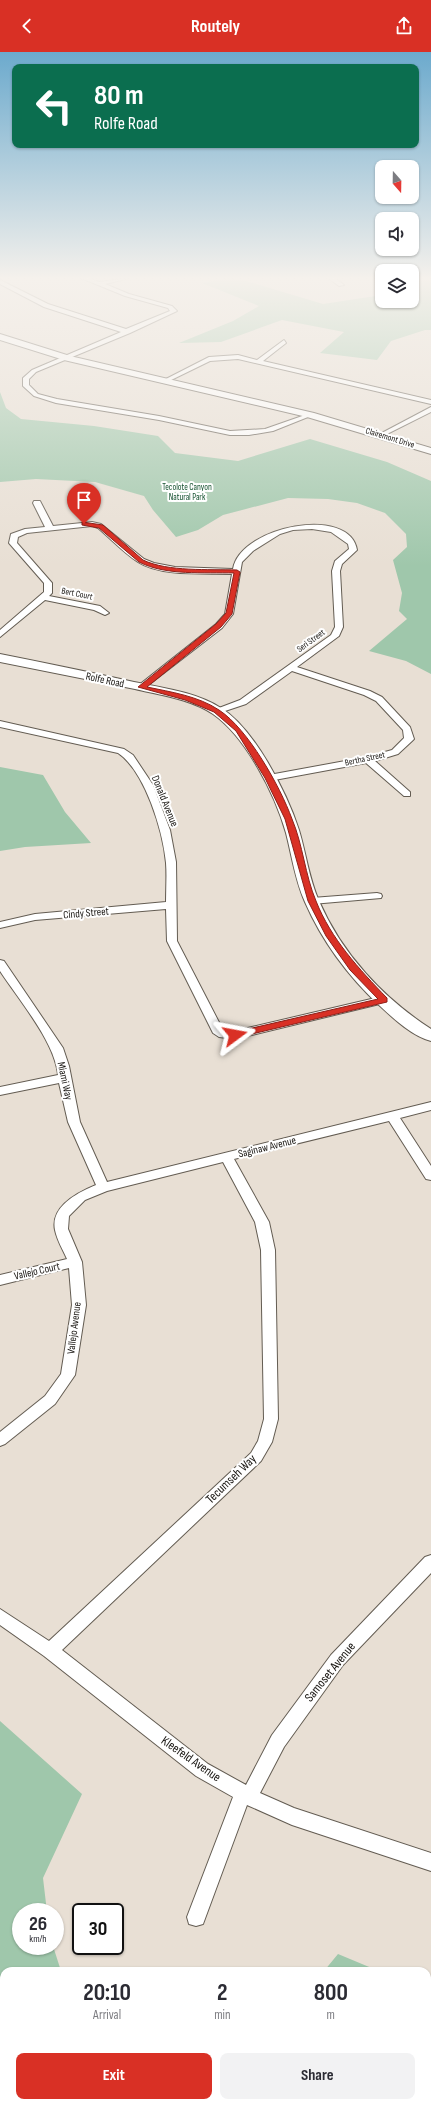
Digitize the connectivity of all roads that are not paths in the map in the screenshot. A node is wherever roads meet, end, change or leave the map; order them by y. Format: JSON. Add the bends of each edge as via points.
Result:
{"nodes":[{"id":1,"x":31,"y":374,"type":"edge"},
{"id":2,"x":135,"y":374,"type":"edge"},
{"id":3,"x":179,"y":374,"type":"edge"},
{"id":4,"x":313,"y":374,"type":"edge"},
{"id":5,"x":165,"y":381,"type":"junction"},
{"id":6,"x":431,"y":402,"type":"edge"},
{"id":7,"x":431,"y":410,"type":"edge"},
{"id":8,"x":310,"y":415,"type":"junction"},
{"id":9,"x":381,"y":435,"type":"junction"},
{"id":10,"x":431,"y":450,"type":"edge"},
{"id":11,"x":37,"y":503,"type":"dead end"},
{"id":12,"x":50,"y":528,"type":"junction"},
{"id":13,"x":237,"y":572,"type":"junction"},
{"id":14,"x":43,"y":597,"type":"junction"},
{"id":15,"x":105,"y":613,"type":"dead end"},
{"id":16,"x":0,"y":634,"type":"edge"},
{"id":17,"x":0,"y":658,"type":"edge"},
{"id":18,"x":291,"y":668,"type":"junction"},
{"id":19,"x":142,"y":687,"type":"junction"},
{"id":20,"x":216,"y":711,"type":"junction"},
{"id":21,"x":0,"y":724,"type":"edge"},
{"id":22,"x":368,"y":760,"type":"junction"},
{"id":23,"x":269,"y":778,"type":"junction"},
{"id":24,"x":407,"y":794,"type":"dead end"},
{"id":25,"x":377,"y":896,"type":"dead end"},
{"id":26,"x":312,"y":901,"type":"junction"},
{"id":27,"x":172,"y":905,"type":"junction"},
{"id":28,"x":0,"y":925,"type":"edge"},
{"id":29,"x":0,"y":963,"type":"edge"},
{"id":30,"x":384,"y":1000,"type":"junction"},
{"id":31,"x":431,"y":1036,"type":"edge"},
{"id":32,"x":64,"y":1078,"type":"junction"},
{"id":33,"x":0,"y":1091,"type":"edge"},
{"id":34,"x":431,"y":1106,"type":"edge"},
{"id":35,"x":392,"y":1116,"type":"junction"},
{"id":36,"x":227,"y":1157,"type":"junction"},
{"id":37,"x":431,"y":1176,"type":"edge"},
{"id":38,"x":103,"y":1187,"type":"junction"},
{"id":39,"x":75,"y":1262,"type":"junction"},
{"id":40,"x":0,"y":1280,"type":"edge"},
{"id":41,"x":0,"y":1440,"type":"edge"},
{"id":42,"x":431,"y":1562,"type":"edge"},
{"id":43,"x":0,"y":1616,"type":"edge"},
{"id":44,"x":50,"y":1651,"type":"junction"},
{"id":45,"x":246,"y":1795,"type":"junction"},
{"id":46,"x":431,"y":1862,"type":"edge"},
{"id":47,"x":196,"y":1916,"type":"dead end"}],
"edges":[{"from":1,"to":8,"type":"street","via":[[26,378],[26,386],[36,395],[214,431],[264,431],[288,425]]},
{"from":2,"to":5,"type":"main road","name":"Clairemont Drive"},
{"from":3,"to":5,"type":"street"},
{"from":4,"to":6,"type":"street"},
{"from":5,"to":8,"type":"main road","name":"Clairemont Drive"},
{"from":7,"to":9,"type":"street"},
{"from":8,"to":9,"type":"main road","name":"Clairemont Drive"},
{"from":9,"to":10,"type":"main road","name":"Clairemont Drive"},
{"from":11,"to":12,"type":"street"},
{"from":12,"to":13,"type":"street","via":[[84,524],[101,526],[141,561],[153,566]]},
{"from":12,"to":14,"type":"street","via":[[25,531],[14,536],[13,542],[48,583],[48,593]]},
{"from":13,"to":18,"type":"street","name":"Seri Street","via":[[238,561],[250,549],[277,532],[312,527],[341,534],[352,543],[353,550],[338,563],[336,571],[339,627],[335,636]]},
{"from":13,"to":19,"type":"street","via":[[229,614],[219,626]]},
{"from":14,"to":15,"type":"street","name":"Bert Court","via":[[97,608]]},
{"from":14,"to":16,"type":"street"},
{"from":17,"to":19,"type":"street","name":"Rolfe Road"},
{"from":18,"to":20,"type":"street","name":"Seri Street","via":[[243,702]]},
{"from":18,"to":22,"type":"street","name":"Bertha Street","via":[[379,699],[407,729],[408,739],[395,752]]},
{"from":19,"to":20,"type":"street","name":"Rolfe Road","via":[[187,698]]},
{"from":20,"to":23,"type":"street","name":"Rolfe Road","via":[[239,730]]},
{"from":21,"to":27,"type":"street","name":"Donald Avenue","via":[[121,751],[130,757],[148,785],[165,830],[171,862]]},
{"from":22,"to":23,"type":"street","name":"Bertha Street"},
{"from":22,"to":24,"type":"street"},
{"from":23,"to":26,"type":"street","name":"Rolfe Road","via":[[289,819]]},
{"from":25,"to":26,"type":"street"},
{"from":26,"to":30,"type":"street","name":"Rolfe Road","via":[[330,936],[353,969]]},
{"from":27,"to":28,"type":"street","name":"Cindy Street","via":[[35,917]]},
{"from":27,"to":30,"type":"street","name":"Donald Avenue","via":[[172,941],[219,1033],[235,1035]]},
{"from":29,"to":32,"type":"street","name":"Miami Way","via":[[57,1048]]},
{"from":30,"to":31,"type":"street","name":"Rolfe Road"},
{"from":32,"to":33,"type":"street"},
{"from":32,"to":38,"type":"street","name":"Miami Way","via":[[74,1122]]},
{"from":34,"to":35,"type":"street","name":"Saginaw Avenue"},
{"from":35,"to":36,"type":"street","name":"Saginaw Avenue"},
{"from":35,"to":37,"type":"street"},
{"from":36,"to":38,"type":"street","name":"Saginaw Avenue"},
{"from":36,"to":44,"type":"street","name":"Tecumseh Way","via":[[262,1222],[268,1250],[271,1419],[265,1442],[256,1457]]},
{"from":38,"to":39,"type":"street","name":"Vallejo Avenue","via":[[80,1197],[64,1214],[61,1229]]},
{"from":39,"to":40,"type":"street","name":"Vallejo Court"},
{"from":39,"to":41,"type":"street","name":"Vallejo Avenue","via":[[79,1305],[68,1375],[50,1400]]},
{"from":42,"to":45,"type":"street","name":"Samoset Avenue","via":[[337,1660],[278,1741]]},
{"from":43,"to":44,"type":"street","name":"Kleefeld Avenue"},
{"from":44,"to":45,"type":"street","name":"Kleefeld Avenue","via":[[202,1770]]},
{"from":45,"to":46,"type":"street","name":"Kleefeld Avenue","via":[[292,1816]]},
{"from":45,"to":47,"type":"street","name":"Samoset Avenue"}]}
